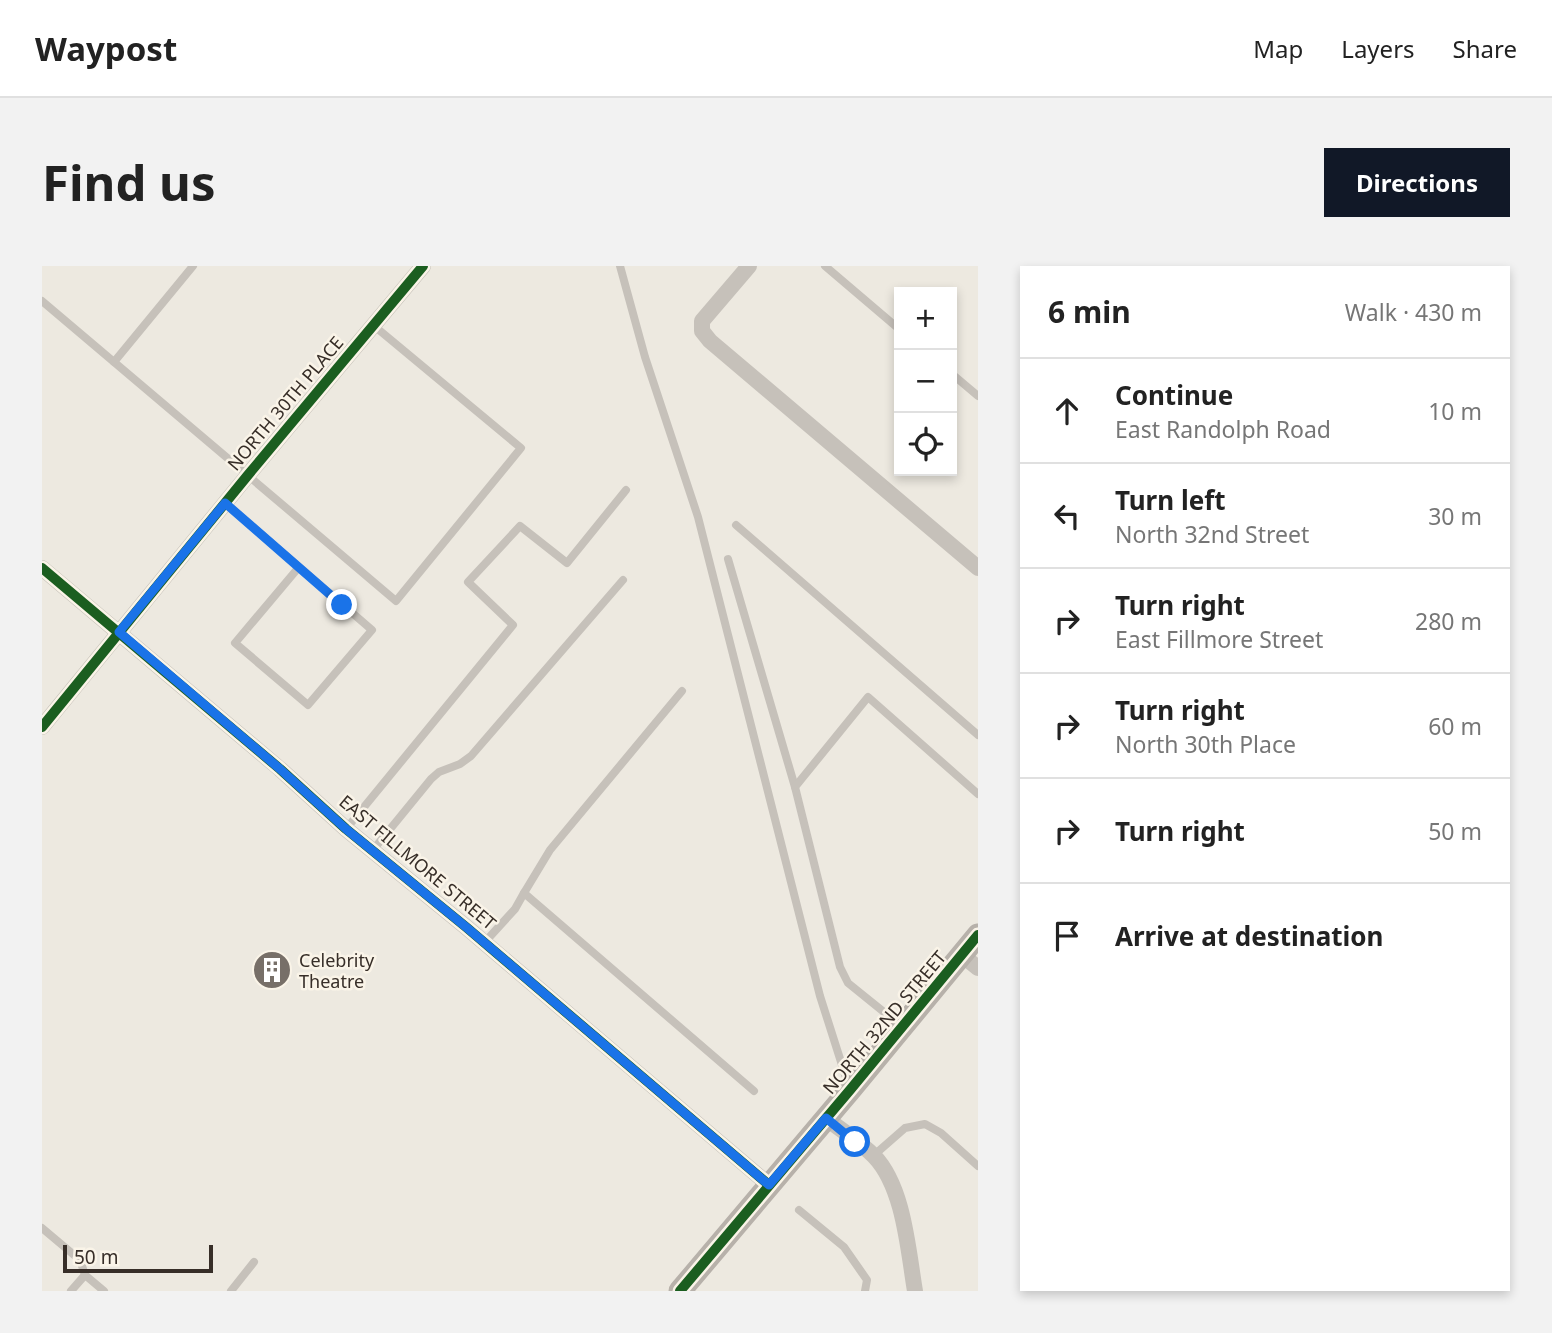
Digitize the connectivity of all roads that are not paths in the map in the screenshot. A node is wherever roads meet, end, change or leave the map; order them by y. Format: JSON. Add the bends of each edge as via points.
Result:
{"nodes":[{"id":1,"x":193,"y":266,"type":"edge"},
{"id":2,"x":423,"y":266,"type":"edge"},
{"id":3,"x":620,"y":266,"type":"edge"},
{"id":4,"x":749,"y":266,"type":"edge"},
{"id":5,"x":825,"y":266,"type":"edge"},
{"id":6,"x":42,"y":301,"type":"edge"},
{"id":7,"x":373,"y":325,"type":"junction"},
{"id":8,"x":894,"y":325,"type":"edge"},
{"id":9,"x":114,"y":362,"type":"junction"},
{"id":10,"x":957,"y":378,"type":"edge"},
{"id":11,"x":978,"y":396,"type":"edge"},
{"id":12,"x":247,"y":475,"type":"junction"},
{"id":13,"x":626,"y":489,"type":"dead end"},
{"id":14,"x":225,"y":503,"type":"junction"},
{"id":15,"x":736,"y":524,"type":"dead end"},
{"id":16,"x":728,"y":559,"type":"dead end"},
{"id":17,"x":299,"y":567,"type":"junction"},
{"id":18,"x":42,"y":568,"type":"edge"},
{"id":19,"x":978,"y":568,"type":"edge"},
{"id":20,"x":623,"y":580,"type":"dead end"},
{"id":21,"x":119,"y":632,"type":"junction"},
{"id":22,"x":682,"y":691,"type":"dead end"},
{"id":23,"x":42,"y":727,"type":"edge"},
{"id":24,"x":978,"y":736,"type":"edge"},
{"id":25,"x":795,"y":788,"type":"junction"},
{"id":26,"x":978,"y":794,"type":"edge"},
{"id":27,"x":346,"y":829,"type":"junction"},
{"id":28,"x":373,"y":850,"type":"junction"},
{"id":29,"x":524,"y":893,"type":"junction"},
{"id":30,"x":978,"y":935,"type":"edge"},
{"id":31,"x":484,"y":943,"type":"junction"},
{"id":32,"x":970,"y":962,"type":"edge"},
{"id":33,"x":903,"y":1027,"type":"junction"},
{"id":34,"x":850,"y":1090,"type":"junction"},
{"id":35,"x":754,"y":1091,"type":"dead end"},
{"id":36,"x":826,"y":1118,"type":"junction"},
{"id":37,"x":873,"y":1156,"type":"junction"},
{"id":38,"x":978,"y":1166,"type":"edge"},
{"id":39,"x":769,"y":1185,"type":"junction"},
{"id":40,"x":799,"y":1210,"type":"dead end"},
{"id":41,"x":42,"y":1228,"type":"edge"},
{"id":42,"x":254,"y":1262,"type":"dead end"},
{"id":43,"x":85,"y":1275,"type":"junction"},
{"id":44,"x":71,"y":1291,"type":"edge"},
{"id":45,"x":104,"y":1291,"type":"edge"},
{"id":46,"x":231,"y":1291,"type":"edge"},
{"id":47,"x":680,"y":1291,"type":"edge"},
{"id":48,"x":865,"y":1291,"type":"edge"},
{"id":49,"x":915,"y":1291,"type":"edge"}],
"edges":[{"from":1,"to":9,"type":"lane"},
{"from":2,"to":7,"type":"street","name":"NORTH 30TH PLACE"},
{"from":3,"to":34,"type":"lane","via":[[698,517],[820,996]]},
{"from":4,"to":19,"type":"street","via":[[702,321],[702,331]]},
{"from":5,"to":8,"type":"lane"},
{"from":6,"to":9,"type":"lane"},
{"from":7,"to":12,"type":"street","name":"NORTH 30TH PLACE"},
{"from":7,"to":12,"type":"lane","via":[[521,448],[396,600]]},
{"from":9,"to":12,"type":"lane"},
{"from":10,"to":11,"type":"lane"},
{"from":12,"to":14,"type":"street","name":"NORTH 30TH PLACE"},
{"from":13,"to":27,"type":"lane","via":[[567,563],[520,526],[468,582],[513,625]]},
{"from":14,"to":17,"type":"lane"},
{"from":14,"to":21,"type":"street","name":"NORTH 30TH PLACE"},
{"from":15,"to":24,"type":"lane"},
{"from":16,"to":25,"type":"lane"},
{"from":17,"to":17,"type":"lane","via":[[235,643],[309,705],[372,630]]},
{"from":18,"to":21,"type":"street","name":"EAST FILLMORE STREET"},
{"from":20,"to":28,"type":"lane","via":[[471,756],[431,779]]},
{"from":21,"to":23,"type":"street","name":"NORTH 30TH PLACE"},
{"from":21,"to":27,"type":"street","name":"EAST FILLMORE STREET"},
{"from":22,"to":29,"type":"lane","via":[[550,850]]},
{"from":25,"to":26,"type":"lane","via":[[868,697]]},
{"from":25,"to":33,"type":"lane","via":[[840,967],[848,983]]},
{"from":27,"to":28,"type":"street","name":"EAST FILLMORE STREET"},
{"from":28,"to":31,"type":"street","name":"EAST FILLMORE STREET"},
{"from":29,"to":31,"type":"lane"},
{"from":29,"to":35,"type":"lane"},
{"from":30,"to":32,"type":"main road","name":"NORTH 32ND STREET"},
{"from":31,"to":39,"type":"street","name":"EAST FILLMORE STREET"},
{"from":32,"to":33,"type":"main road","name":"NORTH 32ND STREET"},
{"from":33,"to":34,"type":"main road","name":"NORTH 32ND STREET"},
{"from":34,"to":36,"type":"main road","name":"NORTH 32ND STREET"},
{"from":36,"to":37,"type":"street"},
{"from":36,"to":39,"type":"main road","name":"NORTH 32ND STREET"},
{"from":37,"to":38,"type":"lane","via":[[905,1128],[925,1124]]},
{"from":37,"to":49,"type":"street","via":[[898,1199]]},
{"from":39,"to":47,"type":"main road","name":"NORTH 32ND STREET"},
{"from":40,"to":48,"type":"lane","via":[[845,1247],[867,1280]]},
{"from":41,"to":43,"type":"lane","via":[[80,1260]]},
{"from":42,"to":46,"type":"lane"},
{"from":43,"to":44,"type":"lane"},
{"from":43,"to":45,"type":"lane"}]}
